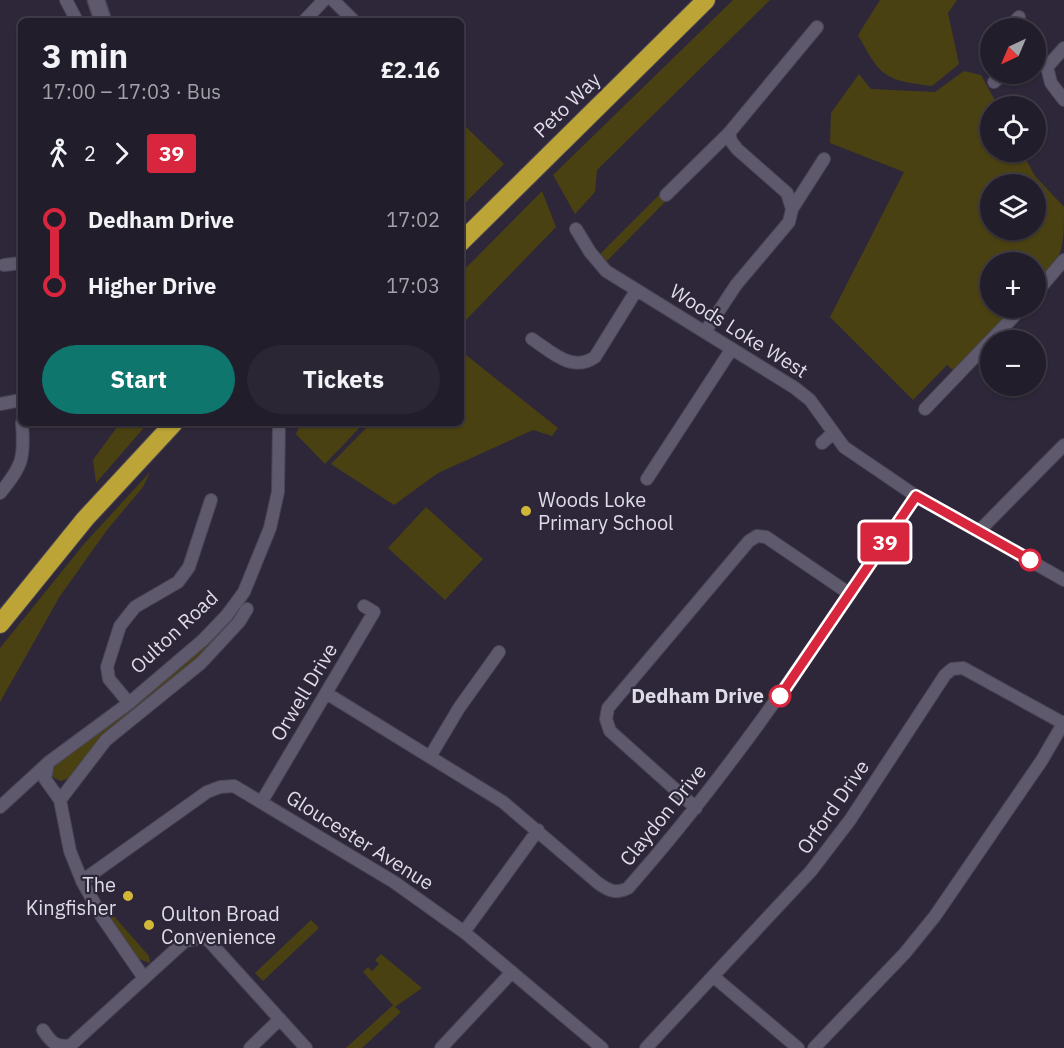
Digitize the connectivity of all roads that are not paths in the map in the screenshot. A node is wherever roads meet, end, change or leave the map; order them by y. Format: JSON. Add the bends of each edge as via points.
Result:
{"nodes":[{"id":1,"x":66,"y":0,"type":"edge"},
{"id":2,"x":96,"y":0,"type":"edge"},
{"id":3,"x":324,"y":0,"type":"edge"},
{"id":4,"x":333,"y":0,"type":"edge"},
{"id":5,"x":706,"y":0,"type":"edge"},
{"id":6,"x":71,"y":18,"type":"edge"},
{"id":7,"x":103,"y":18,"type":"edge"},
{"id":8,"x":307,"y":18,"type":"edge"},
{"id":9,"x":351,"y":18,"type":"edge"},
{"id":10,"x":817,"y":27,"type":"dead end"},
{"id":11,"x":1064,"y":48,"type":"edge"},
{"id":12,"x":1047,"y":67,"type":"joint"},
{"id":13,"x":1064,"y":100,"type":"edge"},
{"id":14,"x":729,"y":133,"type":"junction"},
{"id":15,"x":824,"y":159,"type":"dead end"},
{"id":16,"x":666,"y":195,"type":"dead end"},
{"id":17,"x":792,"y":209,"type":"junction"},
{"id":18,"x":576,"y":229,"type":"dead end"},
{"id":19,"x":464,"y":239,"type":"edge"},
{"id":20,"x":1064,"y":260,"type":"edge"},
{"id":21,"x":18,"y":263,"type":"edge"},
{"id":22,"x":4,"y":265,"type":"dead end"},
{"id":23,"x":1046,"y":281,"type":"edge"},
{"id":24,"x":636,"y":291,"type":"junction"},
{"id":25,"x":1012,"y":318,"type":"edge"},
{"id":26,"x":1001,"y":330,"type":"edge"},
{"id":27,"x":705,"y":332,"type":"junction"},
{"id":28,"x":532,"y":339,"type":"dead end"},
{"id":29,"x":732,"y":350,"type":"junction"},
{"id":30,"x":980,"y":351,"type":"edge"},
{"id":31,"x":18,"y":401,"type":"edge"},
{"id":32,"x":0,"y":404,"type":"edge"},
{"id":33,"x":925,"y":409,"type":"dead end"},
{"id":34,"x":22,"y":426,"type":"edge"},
{"id":35,"x":175,"y":426,"type":"edge"},
{"id":36,"x":277,"y":426,"type":"edge"},
{"id":37,"x":833,"y":433,"type":"junction"},
{"id":38,"x":822,"y":443,"type":"dead end"},
{"id":39,"x":1064,"y":445,"type":"edge"},
{"id":40,"x":647,"y":479,"type":"dead end"},
{"id":41,"x":0,"y":494,"type":"edge"},
{"id":42,"x":916,"y":496,"type":"junction"},
{"id":43,"x":211,"y":500,"type":"dead end"},
{"id":44,"x":979,"y":531,"type":"junction"},
{"id":45,"x":1064,"y":579,"type":"edge"},
{"id":46,"x":850,"y":594,"type":"junction"},
{"id":47,"x":364,"y":606,"type":"dead end"},
{"id":48,"x":247,"y":609,"type":"dead end"},
{"id":49,"x":0,"y":624,"type":"edge"},
{"id":50,"x":499,"y":652,"type":"dead end"},
{"id":51,"x":326,"y":693,"type":"junction"},
{"id":52,"x":129,"y":703,"type":"junction"},
{"id":53,"x":1064,"y":723,"type":"edge"},
{"id":54,"x":431,"y":755,"type":"junction"},
{"id":55,"x":49,"y":762,"type":"junction"},
{"id":56,"x":60,"y":800,"type":"junction"},
{"id":57,"x":262,"y":801,"type":"junction"},
{"id":58,"x":0,"y":807,"type":"edge"},
{"id":59,"x":696,"y":808,"type":"junction"},
{"id":60,"x":538,"y":830,"type":"junction"},
{"id":61,"x":82,"y":881,"type":"junction"},
{"id":62,"x":464,"y":932,"type":"junction"},
{"id":63,"x":512,"y":972,"type":"junction"},
{"id":64,"x":714,"y":977,"type":"junction"},
{"id":65,"x":144,"y":978,"type":"junction"},
{"id":66,"x":280,"y":1019,"type":"junction"},
{"id":67,"x":43,"y":1030,"type":"dead end"},
{"id":68,"x":250,"y":1048,"type":"edge"},
{"id":69,"x":306,"y":1048,"type":"edge"},
{"id":70,"x":441,"y":1048,"type":"edge"},
{"id":71,"x":602,"y":1048,"type":"edge"},
{"id":72,"x":646,"y":1048,"type":"edge"},
{"id":73,"x":798,"y":1048,"type":"edge"},
{"id":74,"x":814,"y":1048,"type":"edge"}],
"edges":[{"from":1,"to":6,"type":"street"},
{"from":2,"to":7,"type":"main road"},
{"from":3,"to":8,"type":"street"},
{"from":4,"to":9,"type":"street"},
{"from":5,"to":19,"type":"highway","name":"Peto Way"},
{"from":10,"to":14,"type":"street"},
{"from":11,"to":12,"type":"street"},
{"from":12,"to":13,"type":"street","via":[[1051,83]]},
{"from":14,"to":16,"type":"street"},
{"from":14,"to":17,"type":"street","via":[[738,149],[787,193]]},
{"from":15,"to":17,"type":"street"},
{"from":17,"to":27,"type":"street","via":[[789,222],[736,285]]},
{"from":18,"to":24,"type":"street","name":"Woods Loke West","via":[[606,270]]},
{"from":20,"to":23,"type":"street"},
{"from":21,"to":22,"type":"street"},
{"from":24,"to":27,"type":"street","name":"Woods Loke West"},
{"from":24,"to":28,"type":"street","via":[[595,357],[587,362],[567,362]]},
{"from":25,"to":26,"type":"street"},
{"from":27,"to":29,"type":"street","name":"Woods Loke West"},
{"from":29,"to":37,"type":"street","name":"Woods Loke West","via":[[810,400]]},
{"from":29,"to":40,"type":"street"},
{"from":30,"to":33,"type":"street"},
{"from":31,"to":32,"type":"street"},
{"from":34,"to":41,"type":"street","via":[[24,450],[19,470]]},
{"from":35,"to":49,"type":"highway","via":[[85,519]]},
{"from":36,"to":52,"type":"street","name":"Oulton Road","via":[[275,511],[244,592],[203,640]]},
{"from":37,"to":38,"type":"street"},
{"from":37,"to":42,"type":"street","name":"Woods Loke West","via":[[844,447]]},
{"from":39,"to":44,"type":"street"},
{"from":42,"to":44,"type":"street","name":"Woods Loke West"},
{"from":42,"to":46,"type":"street","name":"Claydon Drive"},
{"from":43,"to":52,"type":"street","via":[[189,567],[169,588],[135,607],[120,626],[107,667],[109,679]]},
{"from":44,"to":45,"type":"street","name":"Woods Loke West"},
{"from":46,"to":59,"type":"street","name":"Claydon Drive"},
{"from":46,"to":59,"type":"street","via":[[766,537],[757,536],[608,708],[609,731]]},
{"from":47,"to":51,"type":"street","name":"Orwell Drive","via":[[374,612]]},
{"from":48,"to":56,"type":"street","via":[[201,663],[106,740]]},
{"from":50,"to":54,"type":"street"},
{"from":51,"to":54,"type":"street","name":"Claydon Drive"},
{"from":51,"to":57,"type":"street","name":"Orwell Drive"},
{"from":52,"to":55,"type":"street","name":"Oulton Road"},
{"from":53,"to":64,"type":"street","name":"Orford Drive","via":[[963,668],[952,669],[811,871]]},
{"from":53,"to":74,"type":"street","via":[[935,916]]},
{"from":54,"to":60,"type":"street","name":"Claydon Drive"},
{"from":55,"to":56,"type":"street","via":[[45,779]]},
{"from":55,"to":58,"type":"street","name":"Oulton Road"},
{"from":56,"to":61,"type":"street","via":[[70,851]]},
{"from":57,"to":61,"type":"street","name":"Gloucester Avenue","via":[[234,786],[207,792]]},
{"from":57,"to":62,"type":"street","name":"Gloucester Avenue","via":[[394,882]]},
{"from":59,"to":60,"type":"street","name":"Claydon Drive","via":[[628,888],[619,892],[598,884]]},
{"from":60,"to":62,"type":"street"},
{"from":61,"to":65,"type":"street"},
{"from":62,"to":63,"type":"street","name":"Gloucester Avenue"},
{"from":63,"to":70,"type":"street"},
{"from":63,"to":71,"type":"street","name":"Gloucester Avenue"},
{"from":64,"to":72,"type":"street","name":"Orford Drive"},
{"from":64,"to":73,"type":"street"},
{"from":65,"to":66,"type":"street","via":[[185,941],[203,938]]},
{"from":65,"to":67,"type":"street","via":[[71,1045],[57,1047]]},
{"from":66,"to":68,"type":"street"},
{"from":66,"to":69,"type":"street"}]}
